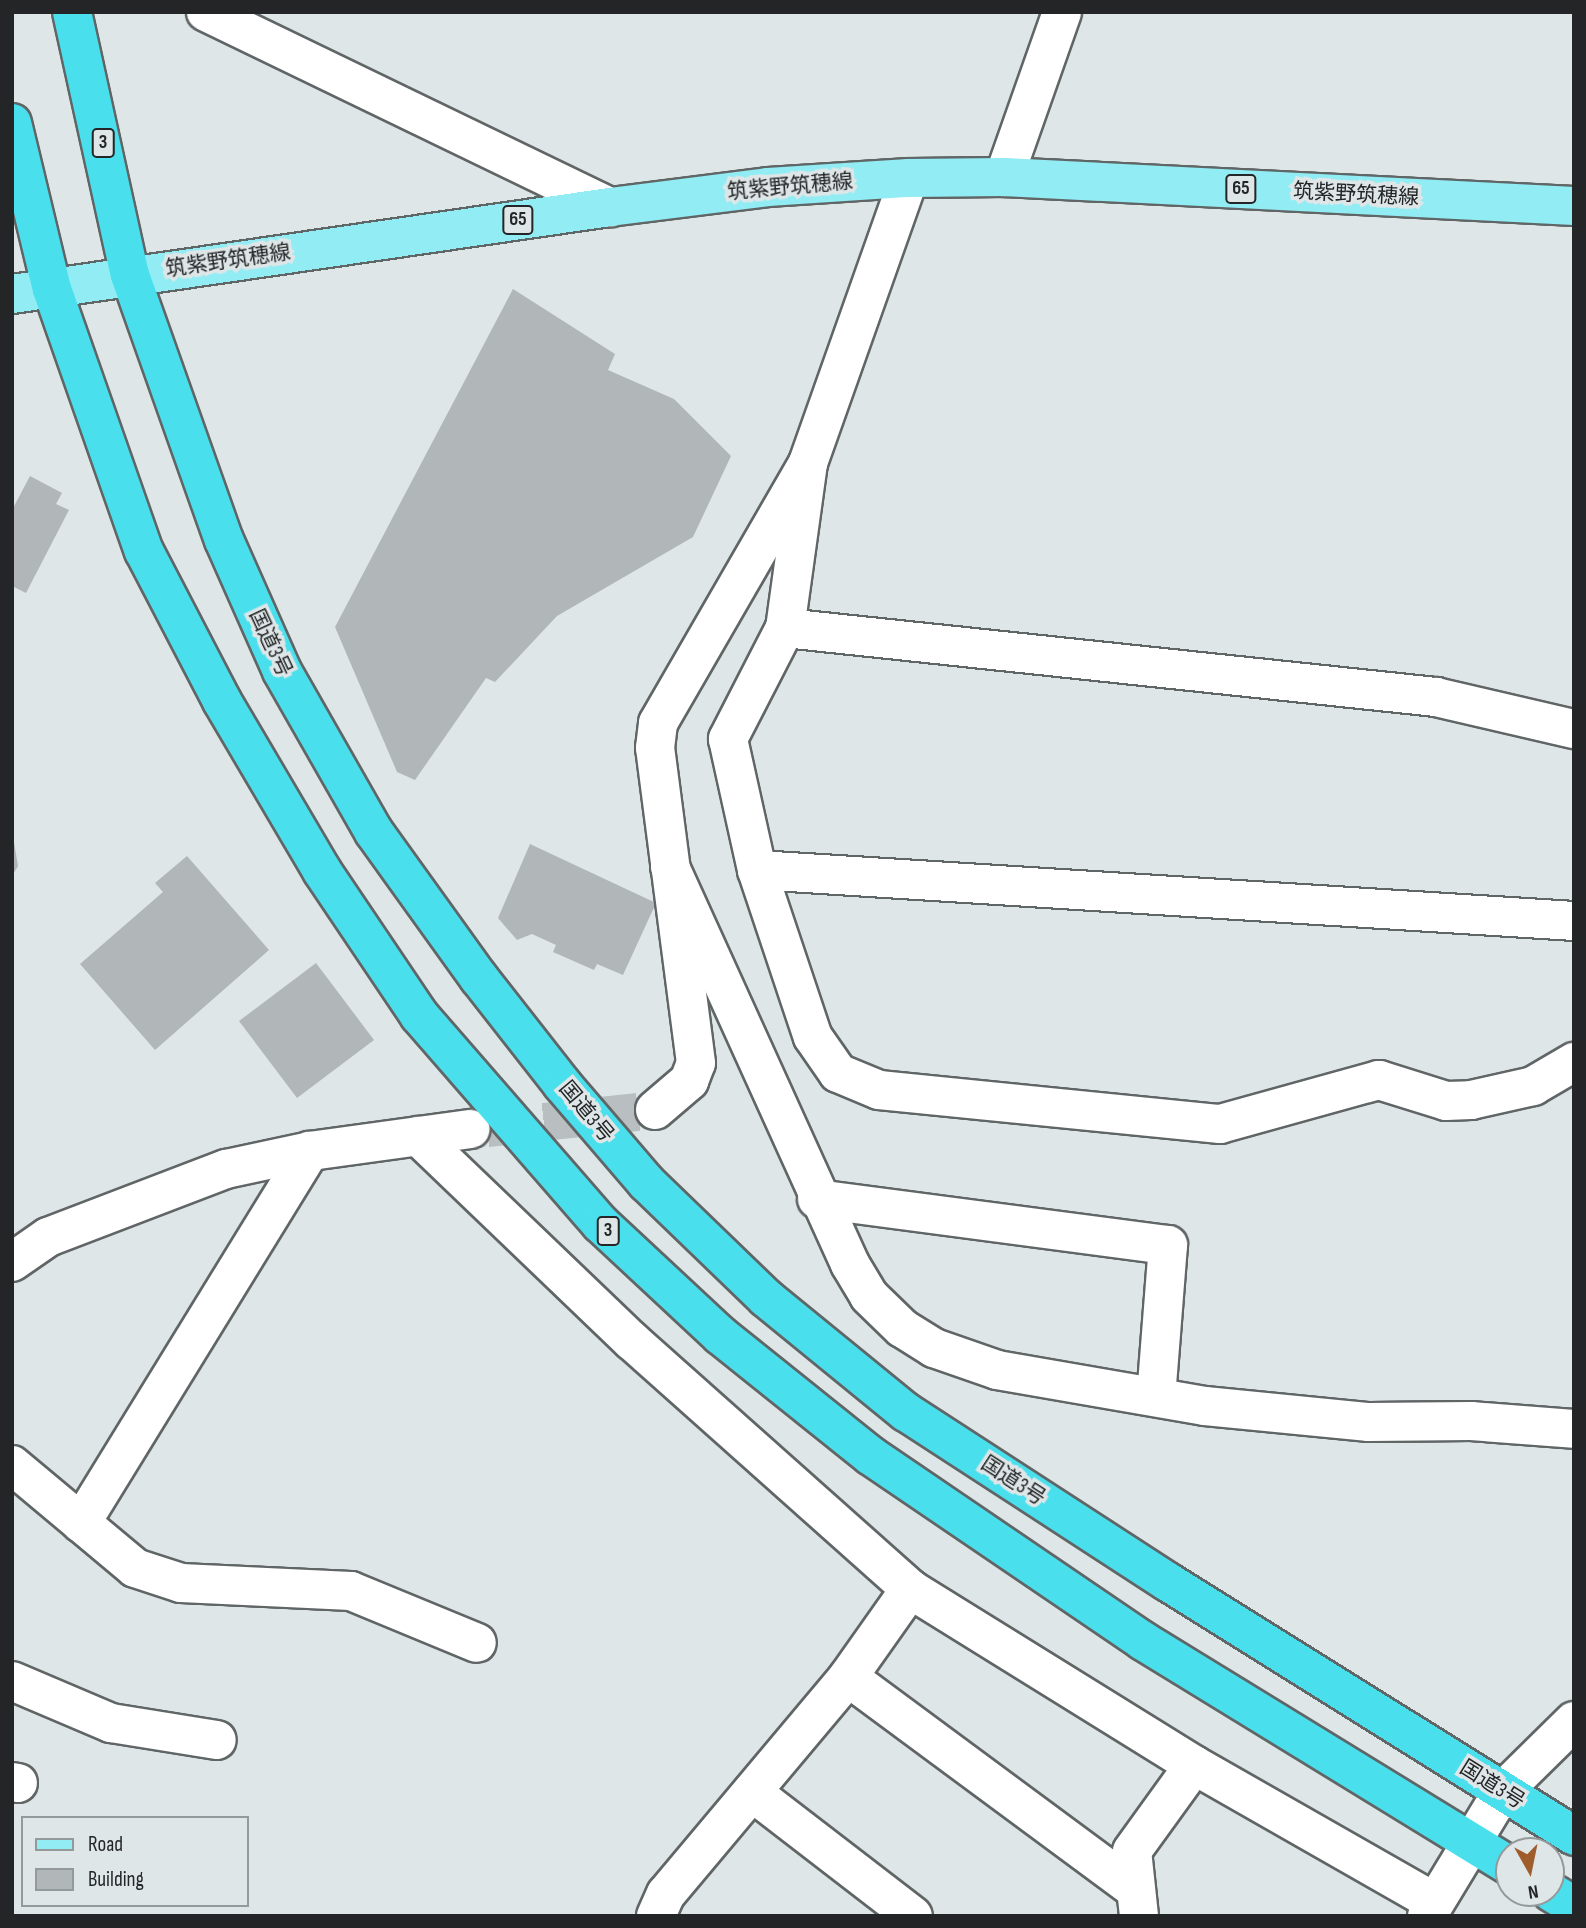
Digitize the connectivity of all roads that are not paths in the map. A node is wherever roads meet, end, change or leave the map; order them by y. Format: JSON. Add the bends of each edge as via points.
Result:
{"nodes":[{"id":1,"x":72,"y":12,"type":"edge"},
{"id":2,"x":206,"y":12,"type":"edge"},
{"id":3,"x":1062,"y":12,"type":"edge"},
{"id":4,"x":12,"y":123,"type":"edge"},
{"id":5,"x":1004,"y":177,"type":"junction"},
{"id":6,"x":909,"y":178,"type":"junction"},
{"id":7,"x":1574,"y":206,"type":"edge"},
{"id":8,"x":610,"y":207,"type":"junction"},
{"id":9,"x":130,"y":275,"type":"junction"},
{"id":10,"x":52,"y":289,"type":"junction"},
{"id":11,"x":12,"y":294,"type":"edge"},
{"id":12,"x":12,"y":309,"type":"edge"},
{"id":13,"x":808,"y":463,"type":"junction"},
{"id":14,"x":785,"y":628,"type":"junction"},
{"id":15,"x":1574,"y":729,"type":"edge"},
{"id":16,"x":670,"y":867,"type":"junction"},
{"id":17,"x":757,"y":870,"type":"junction"},
{"id":18,"x":1574,"y":921,"type":"edge"},
{"id":19,"x":1574,"y":1062,"type":"edge"},
{"id":20,"x":655,"y":1110,"type":"tunnel mouth"},
{"id":21,"x":470,"y":1129,"type":"tunnel mouth"},
{"id":22,"x":418,"y":1136,"type":"junction"},
{"id":23,"x":310,"y":1151,"type":"junction"},
{"id":24,"x":817,"y":1199,"type":"junction"},
{"id":25,"x":30,"y":1233,"type":"edge"},
{"id":26,"x":12,"y":1262,"type":"edge"},
{"id":27,"x":1156,"y":1397,"type":"junction"},
{"id":28,"x":1574,"y":1429,"type":"edge"},
{"id":29,"x":12,"y":1465,"type":"edge"},
{"id":30,"x":81,"y":1523,"type":"junction"},
{"id":31,"x":911,"y":1589,"type":"junction"},
{"id":32,"x":477,"y":1643,"type":"dead end"},
{"id":33,"x":848,"y":1677,"type":"junction"},
{"id":34,"x":12,"y":1681,"type":"edge"},
{"id":35,"x":1574,"y":1721,"type":"edge"},
{"id":36,"x":217,"y":1740,"type":"dead end"},
{"id":37,"x":1194,"y":1765,"type":"junction"},
{"id":38,"x":752,"y":1792,"type":"junction"},
{"id":39,"x":1502,"y":1792,"type":"junction"},
{"id":40,"x":1574,"y":1836,"type":"edge"},
{"id":41,"x":1470,"y":1840,"type":"junction"},
{"id":42,"x":1495,"y":1856,"type":"edge"},
{"id":43,"x":1137,"y":1902,"type":"edge"},
{"id":44,"x":1430,"y":1908,"type":"edge"},
{"id":45,"x":656,"y":1916,"type":"edge"},
{"id":46,"x":913,"y":1916,"type":"edge"}],
"edges":[{"from":1,"to":9,"type":"highway","name":"国道3号","number":"3"},
{"from":2,"to":8,"type":"street"},
{"from":3,"to":5,"type":"street"},
{"from":4,"to":10,"type":"highway","number":"3"},
{"from":5,"to":6,"type":"main road","name":"筑紫野筑穂線","number":"65"},
{"from":5,"to":7,"type":"main road","name":"筑紫野筑穂線","number":"65"},
{"from":6,"to":8,"type":"main road","name":"筑紫野筑穂線","number":"65","via":[[768,187]]},
{"from":6,"to":13,"type":"street"},
{"from":8,"to":9,"type":"main road","name":"筑紫野筑穂線","number":"65"},
{"from":9,"to":10,"type":"main road","name":"筑紫野筑穂線","number":"65"},
{"from":9,"to":39,"type":"highway","name":"国道3号","number":"3","via":[[224,540],[295,694],[374,832],[479,978],[647,1183],[766,1298],[906,1412]]},
{"from":10,"to":11,"type":"main road","name":"筑紫野筑穂線","number":"65"},
{"from":10,"to":12,"type":"street"},
{"from":10,"to":41,"type":"highway","number":"3","via":[[144,551],[222,701],[322,871],[419,1015],[601,1224],[720,1335],[871,1456],[1143,1641]]},
{"from":13,"to":14,"type":"street"},
{"from":13,"to":16,"type":"street","via":[[658,723],[655,748]]},
{"from":14,"to":15,"type":"street","via":[[1436,697]]},
{"from":14,"to":17,"type":"street","via":[[728,739]]},
{"from":16,"to":20,"type":"street","via":[[696,1063],[690,1081]]},
{"from":16,"to":24,"type":"street"},
{"from":17,"to":18,"type":"street"},
{"from":17,"to":19,"type":"street","via":[[813,1037],[838,1073],[879,1090],[1220,1124],[1380,1080],[1446,1101],[1471,1100],[1533,1086]]},
{"from":21,"to":22,"type":"street"},
{"from":22,"to":23,"type":"street"},
{"from":22,"to":31,"type":"street","via":[[632,1341]]},
{"from":23,"to":25,"type":"street","via":[[226,1169]]},
{"from":23,"to":30,"type":"street"},
{"from":24,"to":27,"type":"street","via":[[869,1296],[902,1328],[934,1348],[998,1370]]},
{"from":24,"to":27,"type":"street","via":[[1168,1245]]},
{"from":25,"to":26,"type":"street"},
{"from":27,"to":28,"type":"street","via":[[1369,1422],[1471,1421]]},
{"from":29,"to":30,"type":"street"},
{"from":30,"to":32,"type":"street","via":[[135,1568],[181,1583],[351,1591]]},
{"from":31,"to":33,"type":"street"},
{"from":31,"to":37,"type":"street"},
{"from":33,"to":38,"type":"street"},
{"from":33,"to":43,"type":"street"},
{"from":34,"to":36,"type":"street","via":[[111,1723]]},
{"from":35,"to":39,"type":"street"},
{"from":37,"to":43,"type":"street","via":[[1135,1844],[1131,1860]]},
{"from":37,"to":44,"type":"street"},
{"from":38,"to":45,"type":"street","via":[[666,1894]]},
{"from":38,"to":46,"type":"street"},
{"from":39,"to":40,"type":"highway","name":"国道3号","number":"3"},
{"from":39,"to":41,"type":"street"},
{"from":41,"to":42,"type":"highway","number":"3"},
{"from":41,"to":44,"type":"street"}]}
